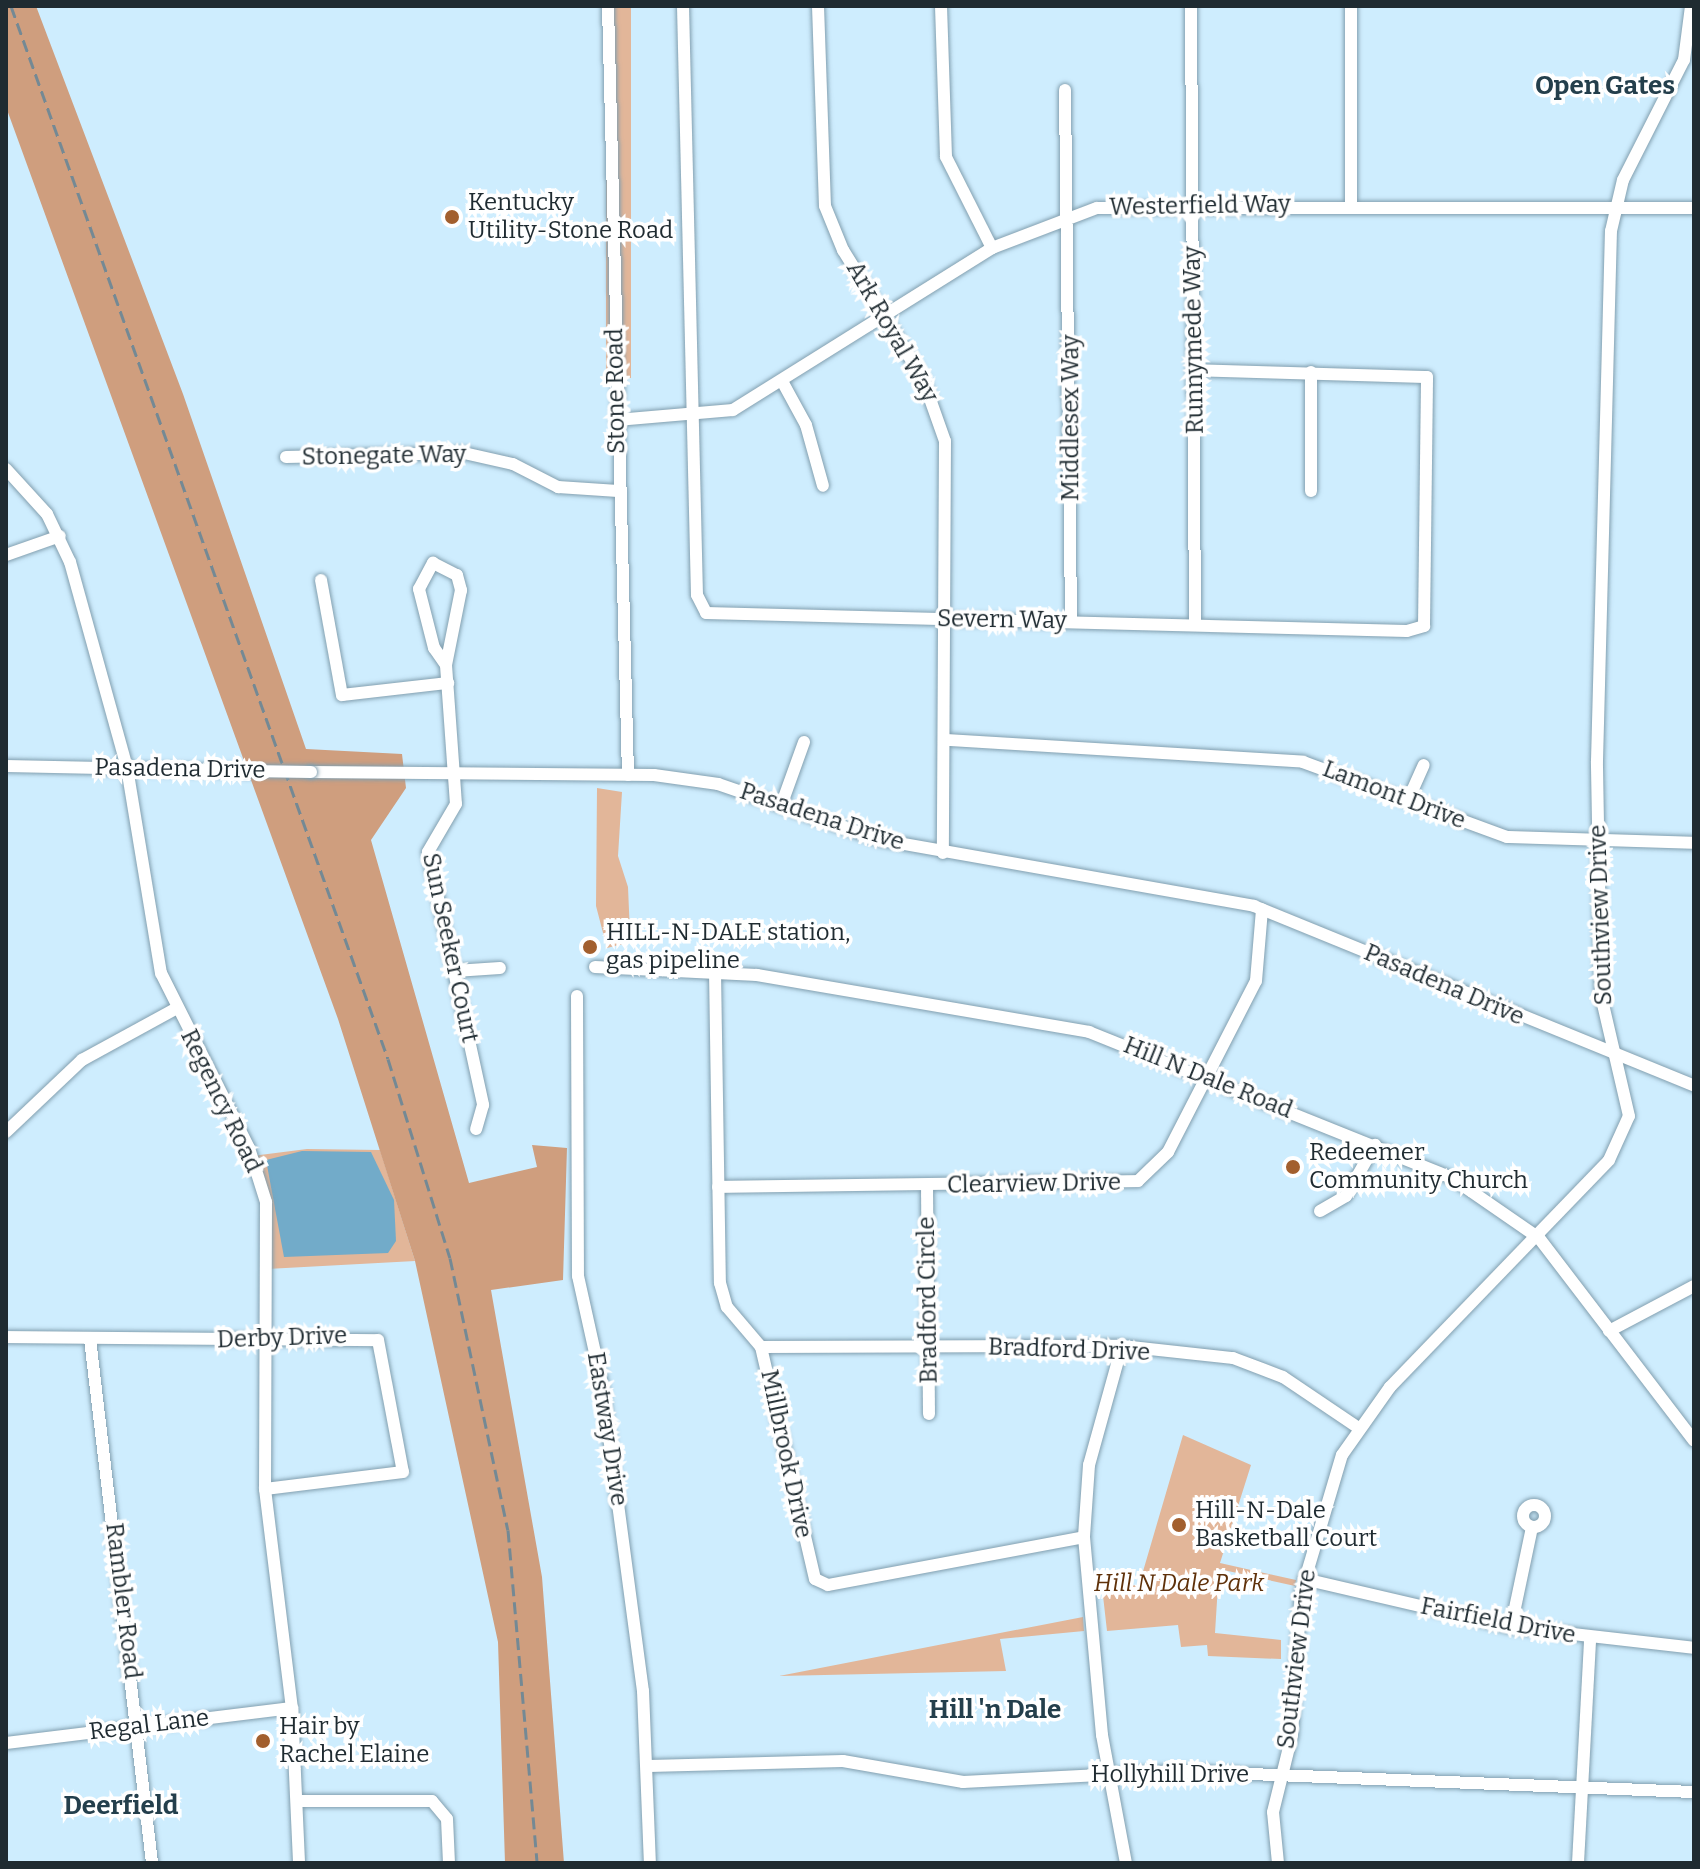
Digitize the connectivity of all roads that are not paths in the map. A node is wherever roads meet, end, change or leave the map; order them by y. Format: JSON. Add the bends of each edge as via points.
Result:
{"nodes":[{"id":1,"x":608,"y":6,"type":"edge"},
{"id":2,"x":683,"y":6,"type":"edge"},
{"id":3,"x":818,"y":6,"type":"edge"},
{"id":4,"x":941,"y":6,"type":"edge"},
{"id":5,"x":1191,"y":6,"type":"edge"},
{"id":6,"x":1351,"y":6,"type":"edge"},
{"id":7,"x":1691,"y":6,"type":"edge"},
{"id":8,"x":1065,"y":90,"type":"dead end"},
{"id":9,"x":1193,"y":203,"type":"junction"},
{"id":10,"x":1351,"y":205,"type":"junction"},
{"id":11,"x":1613,"y":207,"type":"junction"},
{"id":12,"x":1694,"y":208,"type":"edge"},
{"id":13,"x":1067,"y":214,"type":"junction"},
{"id":14,"x":992,"y":248,"type":"junction"},
{"id":15,"x":885,"y":316,"type":"junction"},
{"id":16,"x":1195,"y":370,"type":"junction"},
{"id":17,"x":1311,"y":372,"type":"junction"},
{"id":18,"x":782,"y":381,"type":"junction"},
{"id":19,"x":693,"y":418,"type":"junction"},
{"id":20,"x":617,"y":420,"type":"junction"},
{"id":21,"x":286,"y":457,"type":"dead end"},
{"id":22,"x":6,"y":469,"type":"edge"},
{"id":23,"x":823,"y":486,"type":"dead end"},
{"id":24,"x":618,"y":491,"type":"junction"},
{"id":25,"x":1311,"y":491,"type":"dead end"},
{"id":26,"x":60,"y":536,"type":"junction"},
{"id":27,"x":6,"y":555,"type":"edge"},
{"id":28,"x":321,"y":580,"type":"dead end"},
{"id":29,"x":950,"y":619,"type":"junction"},
{"id":30,"x":1071,"y":621,"type":"junction"},
{"id":31,"x":1195,"y":625,"type":"junction"},
{"id":32,"x":446,"y":665,"type":"junction"},
{"id":33,"x":448,"y":683,"type":"junction"},
{"id":34,"x":948,"y":740,"type":"junction"},
{"id":35,"x":804,"y":742,"type":"dead end"},
{"id":36,"x":1424,"y":765,"type":"dead end"},
{"id":37,"x":6,"y":766,"type":"edge"},
{"id":38,"x":127,"y":768,"type":"junction"},
{"id":39,"x":456,"y":773,"type":"junction"},
{"id":40,"x":628,"y":775,"type":"junction"},
{"id":41,"x":1409,"y":798,"type":"junction"},
{"id":42,"x":781,"y":806,"type":"junction"},
{"id":43,"x":1599,"y":842,"type":"junction"},
{"id":44,"x":1694,"y":843,"type":"edge"},
{"id":45,"x":943,"y":853,"type":"junction"},
{"id":46,"x":1262,"y":909,"type":"junction"},
{"id":47,"x":595,"y":967,"type":"dead end"},
{"id":48,"x":500,"y":968,"type":"dead end"},
{"id":49,"x":455,"y":971,"type":"junction"},
{"id":50,"x":715,"y":971,"type":"junction"},
{"id":51,"x":577,"y":996,"type":"dead end"},
{"id":52,"x":175,"y":1009,"type":"junction"},
{"id":53,"x":1614,"y":1053,"type":"junction"},
{"id":54,"x":1207,"y":1076,"type":"junction"},
{"id":55,"x":1694,"y":1086,"type":"edge"},
{"id":56,"x":476,"y":1129,"type":"dead end"},
{"id":57,"x":6,"y":1132,"type":"edge"},
{"id":58,"x":1375,"y":1145,"type":"junction"},
{"id":59,"x":927,"y":1186,"type":"junction"},
{"id":60,"x":718,"y":1187,"type":"junction"},
{"id":61,"x":1320,"y":1211,"type":"dead end"},
{"id":62,"x":1539,"y":1238,"type":"junction"},
{"id":63,"x":1694,"y":1286,"type":"edge"},
{"id":64,"x":1609,"y":1331,"type":"junction"},
{"id":65,"x":266,"y":1334,"type":"junction"},
{"id":66,"x":6,"y":1337,"type":"edge"},
{"id":67,"x":90,"y":1339,"type":"junction"},
{"id":68,"x":1122,"y":1346,"type":"junction"},
{"id":69,"x":761,"y":1347,"type":"junction"},
{"id":70,"x":930,"y":1347,"type":"junction"},
{"id":71,"x":929,"y":1414,"type":"dead end"},
{"id":72,"x":1357,"y":1427,"type":"junction"},
{"id":73,"x":1694,"y":1441,"type":"edge"},
{"id":74,"x":265,"y":1489,"type":"junction"},
{"id":75,"x":1532,"y":1527,"type":"dead end"},
{"id":76,"x":1084,"y":1537,"type":"junction"},
{"id":77,"x":1304,"y":1579,"type":"junction"},
{"id":78,"x":1511,"y":1627,"type":"junction"},
{"id":79,"x":1590,"y":1638,"type":"junction"},
{"id":80,"x":1694,"y":1648,"type":"edge"},
{"id":81,"x":292,"y":1708,"type":"junction"},
{"id":82,"x":139,"y":1726,"type":"junction"},
{"id":83,"x":6,"y":1743,"type":"edge"},
{"id":84,"x":649,"y":1766,"type":"junction"},
{"id":85,"x":1110,"y":1772,"type":"junction"},
{"id":86,"x":1279,"y":1776,"type":"junction"},
{"id":87,"x":1583,"y":1786,"type":"junction"},
{"id":88,"x":1694,"y":1792,"type":"edge"},
{"id":89,"x":297,"y":1801,"type":"junction"},
{"id":90,"x":152,"y":1863,"type":"edge"},
{"id":91,"x":299,"y":1863,"type":"edge"},
{"id":92,"x":449,"y":1863,"type":"edge"},
{"id":93,"x":650,"y":1863,"type":"edge"},
{"id":94,"x":1126,"y":1863,"type":"edge"},
{"id":95,"x":1278,"y":1863,"type":"edge"},
{"id":96,"x":1578,"y":1863,"type":"edge"}],
"edges":[{"from":1,"to":20,"type":"street","name":"Stone Road"},
{"from":2,"to":19,"type":"street","name":"Severn Way"},
{"from":3,"to":15,"type":"street","name":"Ark Royal Way","via":[[825,206]]},
{"from":4,"to":14,"type":"street","via":[[946,157]]},
{"from":5,"to":9,"type":"street","name":"Runnymede Way"},
{"from":6,"to":10,"type":"street"},
{"from":7,"to":11,"type":"street","name":"Southview Drive","via":[[1678,77]]},
{"from":8,"to":13,"type":"street","name":"Middlesex Way"},
{"from":9,"to":10,"type":"street","name":"Westerfield Way"},
{"from":9,"to":13,"type":"street","name":"Westerfield Way"},
{"from":9,"to":16,"type":"street","name":"Runnymede Way"},
{"from":10,"to":11,"type":"street","name":"Westerfield Way"},
{"from":11,"to":12,"type":"street","name":"Westerfield Way"},
{"from":11,"to":43,"type":"street","name":"Southview Drive"},
{"from":13,"to":14,"type":"street","name":"Westerfield Way"},
{"from":13,"to":30,"type":"street","name":"Middlesex Way"},
{"from":14,"to":15,"type":"street","name":"Westerfield Way"},
{"from":15,"to":18,"type":"street","name":"Westerfield Way"},
{"from":15,"to":29,"type":"street","name":"Ark Royal Way","via":[[941,419]]},
{"from":16,"to":17,"type":"street","name":"Severn Way"},
{"from":16,"to":31,"type":"street","name":"Runnymede Way"},
{"from":17,"to":25,"type":"street"},
{"from":17,"to":31,"type":"street","name":"Severn Way","via":[[1427,377],[1427,620],[1407,631]]},
{"from":18,"to":19,"type":"street","name":"Westerfield Way","via":[[733,410]]},
{"from":18,"to":23,"type":"street","via":[[814,444]]},
{"from":19,"to":20,"type":"street","name":"Westerfield Way"},
{"from":19,"to":29,"type":"street","name":"Severn Way","via":[[702,610]]},
{"from":20,"to":24,"type":"street","name":"Stone Road"},
{"from":21,"to":24,"type":"street","name":"Stonegate Way","via":[[464,453],[513,464],[558,487]]},
{"from":22,"to":26,"type":"street","name":"Regency Road"},
{"from":24,"to":40,"type":"street","name":"Stone Road"},
{"from":26,"to":27,"type":"street"},
{"from":26,"to":38,"type":"street","name":"Regency Road"},
{"from":28,"to":33,"type":"street","via":[[342,695]]},
{"from":29,"to":30,"type":"street","name":"Severn Way"},
{"from":29,"to":34,"type":"street","name":"Ark Royal Way"},
{"from":30,"to":31,"type":"street","name":"Severn Way"},
{"from":32,"to":32,"type":"street","via":[[434,648],[419,589],[433,563],[457,575],[461,590]]},
{"from":32,"to":33,"type":"street","name":"Sun Seeker Court"},
{"from":33,"to":39,"type":"street","name":"Sun Seeker Court"},
{"from":34,"to":41,"type":"street","name":"Lamont Drive","via":[[1303,762]]},
{"from":34,"to":45,"type":"street","name":"Ark Royal Way"},
{"from":35,"to":42,"type":"street"},
{"from":36,"to":41,"type":"street"},
{"from":37,"to":38,"type":"street","name":"Pasadena Drive"},
{"from":38,"to":39,"type":"street","name":"Pasadena Drive","bridge":true},
{"from":38,"to":52,"type":"street","name":"Regency Road","via":[[161,973]]},
{"from":39,"to":40,"type":"street","name":"Pasadena Drive"},
{"from":39,"to":49,"type":"street","name":"Sun Seeker Court","via":[[456,804],[428,852]]},
{"from":40,"to":42,"type":"street","name":"Pasadena Drive","via":[[704,780]]},
{"from":41,"to":43,"type":"street","name":"Lamont Drive","via":[[1507,837]]},
{"from":42,"to":45,"type":"street","name":"Pasadena Drive"},
{"from":43,"to":44,"type":"street","name":"Lamont Drive"},
{"from":43,"to":53,"type":"street","name":"Southview Drive","via":[[1601,996]]},
{"from":45,"to":46,"type":"street","name":"Pasadena Drive"},
{"from":46,"to":53,"type":"street","name":"Pasadena Drive"},
{"from":46,"to":54,"type":"street","name":"Clearview Drive","via":[[1259,971]]},
{"from":47,"to":50,"type":"street","name":"Hill N Dale Road"},
{"from":48,"to":49,"type":"street"},
{"from":49,"to":56,"type":"street","name":"Sun Seeker Court","via":[[483,1105]]},
{"from":50,"to":54,"type":"street","name":"Hill N Dale Road","via":[[1089,1032]]},
{"from":50,"to":60,"type":"street","name":"Millbrook Drive"},
{"from":51,"to":84,"type":"street","name":"Eastway Drive","via":[[578,1276],[607,1414]]},
{"from":52,"to":57,"type":"street","via":[[82,1060]]},
{"from":52,"to":65,"type":"street","name":"Regency Road","via":[[258,1172],[269,1236]]},
{"from":53,"to":55,"type":"street","name":"Pasadena Drive"},
{"from":53,"to":62,"type":"street","name":"Southview Drive","via":[[1628,1096],[1625,1133]]},
{"from":54,"to":58,"type":"street","name":"Hill N Dale Road"},
{"from":54,"to":59,"type":"street","name":"Clearview Drive","via":[[1168,1152],[1138,1181]]},
{"from":58,"to":61,"type":"street","via":[[1346,1196]]},
{"from":58,"to":62,"type":"street","name":"Hill N Dale Road","via":[[1482,1194]]},
{"from":59,"to":60,"type":"street","name":"Clearview Drive"},
{"from":59,"to":70,"type":"street","name":"Bradford Circle"},
{"from":60,"to":69,"type":"street","name":"Millbrook Drive","via":[[723,1297]]},
{"from":62,"to":64,"type":"street","name":"Hill N Dale Road"},
{"from":62,"to":72,"type":"street","name":"Southview Drive"},
{"from":63,"to":64,"type":"street"},
{"from":64,"to":73,"type":"street","name":"Hill N Dale Road"},
{"from":65,"to":67,"type":"street","name":"Derby Drive","via":[[183,1343]]},
{"from":65,"to":74,"type":"street","name":"Regency Road"},
{"from":65,"to":74,"type":"street","name":"Derby Drive","via":[[378,1340],[406,1463],[394,1475]]},
{"from":66,"to":67,"type":"street","name":"Derby Drive"},
{"from":67,"to":82,"type":"street","name":"Rambler Road"},
{"from":68,"to":70,"type":"street","name":"Bradford Drive"},
{"from":68,"to":72,"type":"street","name":"Bradford Drive","via":[[1250,1362]]},
{"from":68,"to":76,"type":"street","via":[[1089,1465]]},
{"from":69,"to":70,"type":"street","name":"Bradford Drive"},
{"from":69,"to":76,"type":"street","name":"Millbrook Drive","via":[[811,1573],[820,1584]]},
{"from":70,"to":71,"type":"street","name":"Bradford Circle"},
{"from":72,"to":77,"type":"street","name":"Southview Drive","via":[[1338,1465]]},
{"from":74,"to":81,"type":"street","name":"Regency Road"},
{"from":75,"to":78,"type":"street"},
{"from":76,"to":85,"type":"street"},
{"from":77,"to":78,"type":"street","name":"Fairfield Drive"},
{"from":77,"to":86,"type":"street","name":"Southview Drive","via":[[1292,1735]]},
{"from":78,"to":79,"type":"street","name":"Fairfield Drive"},
{"from":79,"to":80,"type":"street","name":"Fairfield Drive"},
{"from":79,"to":87,"type":"street"},
{"from":81,"to":82,"type":"street","name":"Regal Lane"},
{"from":81,"to":89,"type":"street","name":"Regency Road"},
{"from":82,"to":83,"type":"street","name":"Regal Lane"},
{"from":82,"to":90,"type":"street","name":"Rambler Road"},
{"from":84,"to":85,"type":"street","name":"Hollyhill Drive","via":[[861,1761],[963,1782]]},
{"from":84,"to":93,"type":"street","name":"Eastway Drive"},
{"from":85,"to":86,"type":"street","name":"Hollyhill Drive"},
{"from":85,"to":94,"type":"street"},
{"from":86,"to":87,"type":"street","name":"Hollyhill Drive"},
{"from":86,"to":95,"type":"street","name":"Southview Drive"},
{"from":87,"to":88,"type":"street","name":"Hollyhill Drive"},
{"from":87,"to":96,"type":"street"},
{"from":89,"to":91,"type":"street","name":"Regency Road"},
{"from":89,"to":92,"type":"street","via":[[432,1801],[447,1819]]}]}
